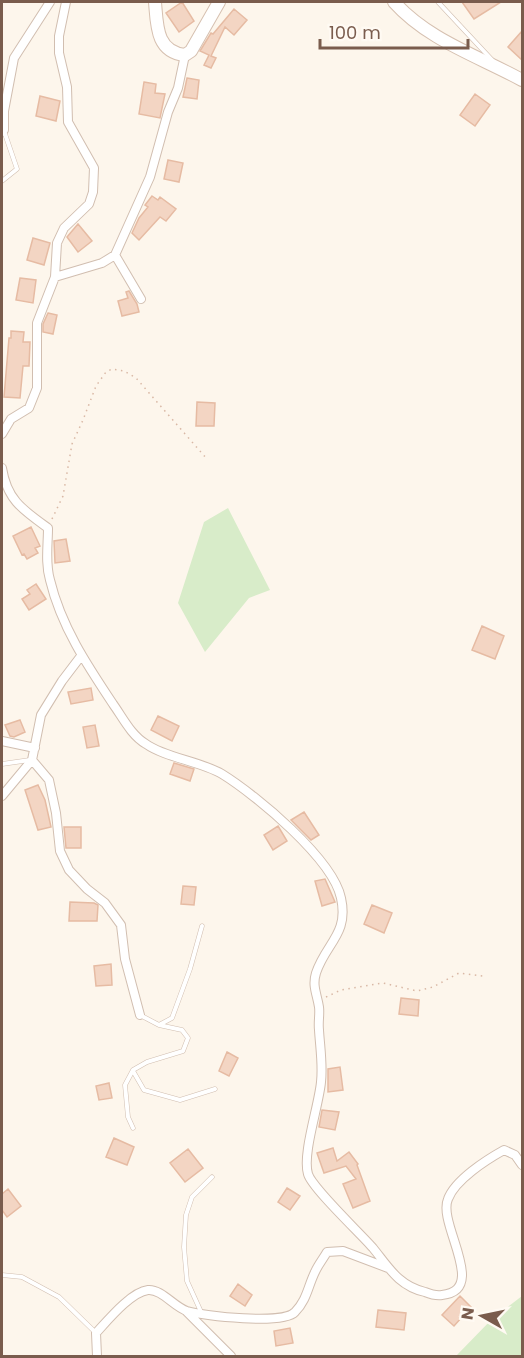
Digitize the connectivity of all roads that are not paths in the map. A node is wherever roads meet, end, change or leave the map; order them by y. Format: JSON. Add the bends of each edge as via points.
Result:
{"nodes":[{"id":1,"x":50,"y":2,"type":"edge"},
{"id":2,"x":66,"y":2,"type":"edge"},
{"id":3,"x":155,"y":2,"type":"edge"},
{"id":4,"x":219,"y":2,"type":"edge"},
{"id":5,"x":394,"y":2,"type":"edge"},
{"id":6,"x":438,"y":2,"type":"edge"},
{"id":7,"x":185,"y":55,"type":"junction"},
{"id":8,"x":501,"y":70,"type":"junction"},
{"id":9,"x":522,"y":80,"type":"edge"},
{"id":10,"x":3,"y":131,"type":"edge"},
{"id":11,"x":2,"y":181,"type":"edge"},
{"id":12,"x":115,"y":255,"type":"junction"},
{"id":13,"x":55,"y":278,"type":"junction"},
{"id":14,"x":141,"y":298,"type":"dead end"},
{"id":15,"x":2,"y":434,"type":"edge"},
{"id":16,"x":2,"y":468,"type":"edge"},
{"id":17,"x":81,"y":656,"type":"junction"},
{"id":18,"x":2,"y":741,"type":"edge"},
{"id":19,"x":35,"y":748,"type":"junction"},
{"id":20,"x":32,"y":760,"type":"junction"},
{"id":21,"x":2,"y":764,"type":"edge"},
{"id":22,"x":2,"y":796,"type":"edge"},
{"id":23,"x":201,"y":926,"type":"dead end"},
{"id":24,"x":140,"y":1015,"type":"joint"},
{"id":25,"x":159,"y":1025,"type":"junction"},
{"id":26,"x":133,"y":1070,"type":"junction"},
{"id":27,"x":215,"y":1089,"type":"dead end"},
{"id":28,"x":133,"y":1128,"type":"dead end"},
{"id":29,"x":522,"y":1165,"type":"edge"},
{"id":30,"x":212,"y":1177,"type":"dead end"},
{"id":31,"x":391,"y":1270,"type":"junction"},
{"id":32,"x":2,"y":1275,"type":"edge"},
{"id":33,"x":186,"y":1311,"type":"junction"},
{"id":34,"x":202,"y":1314,"type":"junction"},
{"id":35,"x":96,"y":1333,"type":"junction"},
{"id":36,"x":97,"y":1356,"type":"edge"},
{"id":37,"x":231,"y":1356,"type":"edge"}],
"edges":[{"from":1,"to":10,"type":"street","via":[[14,58]]},
{"from":2,"to":13,"type":"street","via":[[59,53],[67,87],[68,122],[94,168],[89,204],[64,228],[57,243]]},
{"from":3,"to":7,"type":"street","via":[[164,47]]},
{"from":4,"to":7,"type":"street"},
{"from":5,"to":8,"type":"street","via":[[409,18]]},
{"from":6,"to":8,"type":"lane"},
{"from":7,"to":12,"type":"street","via":[[150,177]]},
{"from":8,"to":9,"type":"street"},
{"from":10,"to":11,"type":"lane","via":[[17,169]]},
{"from":12,"to":13,"type":"street"},
{"from":12,"to":14,"type":"street"},
{"from":13,"to":15,"type":"street","via":[[37,323],[37,388],[29,408],[11,419]]},
{"from":16,"to":17,"type":"street","via":[[5,486],[22,509],[48,528],[50,580]]},
{"from":17,"to":19,"type":"street","via":[[41,716]]},
{"from":17,"to":31,"type":"street","via":[[132,731],[147,745],[221,774],[280,818],[312,850],[337,884],[342,922],[316,973],[314,990],[319,1008],[321,1083],[308,1174],[315,1187]]},
{"from":18,"to":19,"type":"street"},
{"from":19,"to":20,"type":"street"},
{"from":20,"to":21,"type":"lane"},
{"from":20,"to":22,"type":"street"},
{"from":20,"to":24,"type":"street","via":[[49,780],[60,851],[69,870],[105,903],[120,925]]},
{"from":23,"to":25,"type":"lane","via":[[172,1018]]},
{"from":24,"to":25,"type":"lane"},
{"from":25,"to":26,"type":"lane","via":[[182,1030],[188,1038],[183,1051]]},
{"from":26,"to":27,"type":"lane","via":[[144,1090],[180,1100]]},
{"from":26,"to":28,"type":"lane","via":[[125,1085]]},
{"from":29,"to":31,"type":"street","via":[[515,1155],[504,1150],[481,1164],[448,1198],[445,1211],[463,1277],[452,1293],[439,1296],[415,1290],[398,1280]]},
{"from":30,"to":34,"type":"lane","via":[[192,1197],[186,1215],[187,1281]]},
{"from":31,"to":34,"type":"street","via":[[343,1251],[327,1252],[314,1272],[307,1295],[293,1314],[272,1320]]},
{"from":32,"to":35,"type":"lane","via":[[22,1277],[59,1297]]},
{"from":33,"to":34,"type":"street"},
{"from":33,"to":35,"type":"street","via":[[150,1289],[136,1294]]},
{"from":33,"to":37,"type":"street"},
{"from":35,"to":36,"type":"street"}]}
